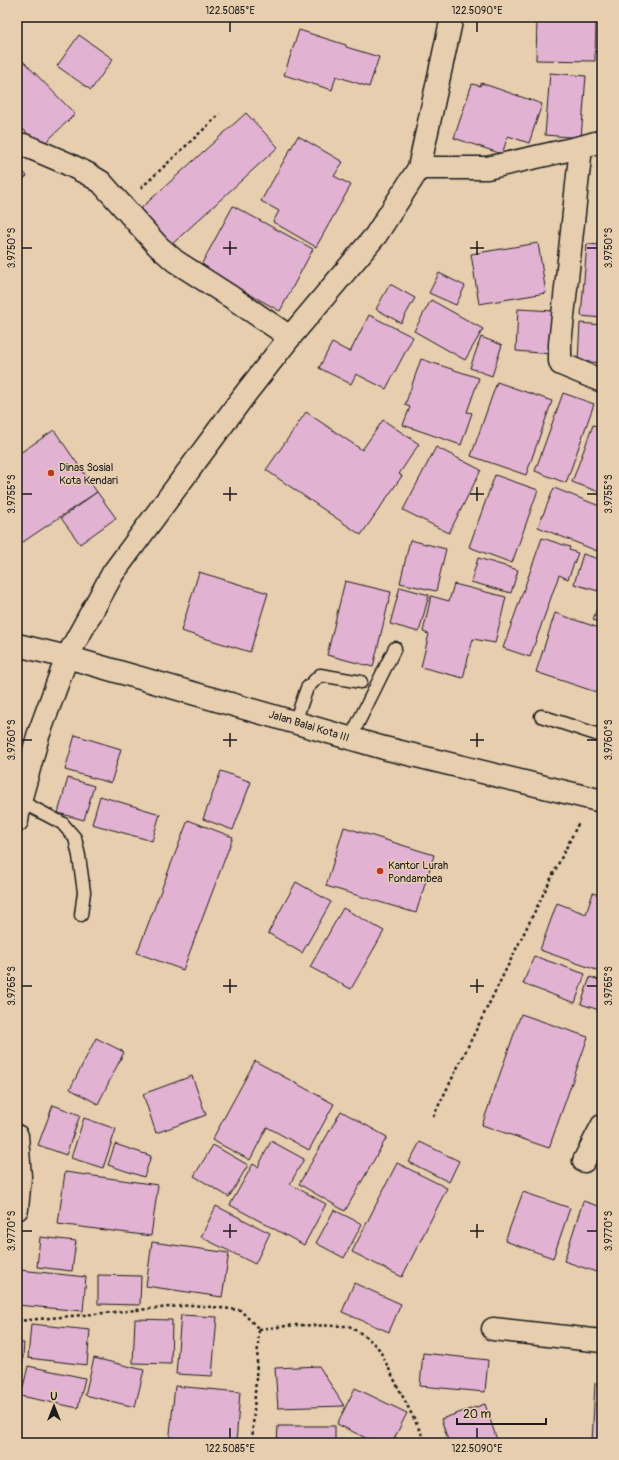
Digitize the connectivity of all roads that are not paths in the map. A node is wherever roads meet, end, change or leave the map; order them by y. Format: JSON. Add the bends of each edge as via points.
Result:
{"nodes":[{"id":1,"x":452,"y":17,"type":"edge"},
{"id":2,"x":602,"y":141,"type":"edge"},
{"id":3,"x":24,"y":145,"type":"dead end"},
{"id":4,"x":581,"y":147,"type":"junction"},
{"id":5,"x":419,"y":168,"type":"junction"},
{"id":6,"x":290,"y":337,"type":"junction"},
{"id":7,"x":602,"y":380,"type":"edge"},
{"id":8,"x":17,"y":646,"type":"edge"},
{"id":9,"x":395,"y":648,"type":"dead end"},
{"id":10,"x":67,"y":657,"type":"junction"},
{"id":11,"x":361,"y":682,"type":"dead end"},
{"id":12,"x":541,"y":716,"type":"dead end"},
{"id":13,"x":295,"y":722,"type":"junction"},
{"id":14,"x":602,"y":736,"type":"edge"},
{"id":15,"x":350,"y":739,"type":"junction"},
{"id":16,"x":598,"y":797,"type":"edge"},
{"id":17,"x":18,"y":811,"type":"edge"},
{"id":18,"x":81,"y":915,"type":"dead end"},
{"id":19,"x":602,"y":1126,"type":"edge"},
{"id":20,"x":17,"y":1136,"type":"edge"},
{"id":21,"x":584,"y":1160,"type":"dead end"},
{"id":22,"x":17,"y":1209,"type":"edge"},
{"id":23,"x":493,"y":1329,"type":"dead end"},
{"id":24,"x":602,"y":1341,"type":"edge"}],
"edges":[{"from":1,"to":5,"type":"street"},
{"from":2,"to":4,"type":"street"},
{"from":3,"to":6,"type":"street","via":[[101,182],[158,246],[175,261]]},
{"from":4,"to":5,"type":"street","via":[[487,168]]},
{"from":4,"to":7,"type":"street","via":[[560,361],[561,364]]},
{"from":5,"to":6,"type":"street","via":[[376,234]]},
{"from":6,"to":10,"type":"street","via":[[112,573]]},
{"from":8,"to":10,"type":"street","name":"Jalan Balai Kota III"},
{"from":9,"to":15,"type":"lane"},
{"from":10,"to":13,"type":"street","name":"Jalan Balai Kota III"},
{"from":10,"to":17,"type":"street","via":[[38,736]]},
{"from":11,"to":13,"type":"lane","via":[[320,675],[306,688]]},
{"from":12,"to":14,"type":"lane"},
{"from":13,"to":15,"type":"street","name":"Jalan Balai Kota III"},
{"from":15,"to":16,"type":"street","name":"Jalan Balai Kota III"},
{"from":17,"to":18,"type":"lane","via":[[62,823],[75,838],[84,892]]},
{"from":19,"to":21,"type":"street"},
{"from":20,"to":22,"type":"street","via":[[20,1177]]},
{"from":23,"to":24,"type":"street"}]}
